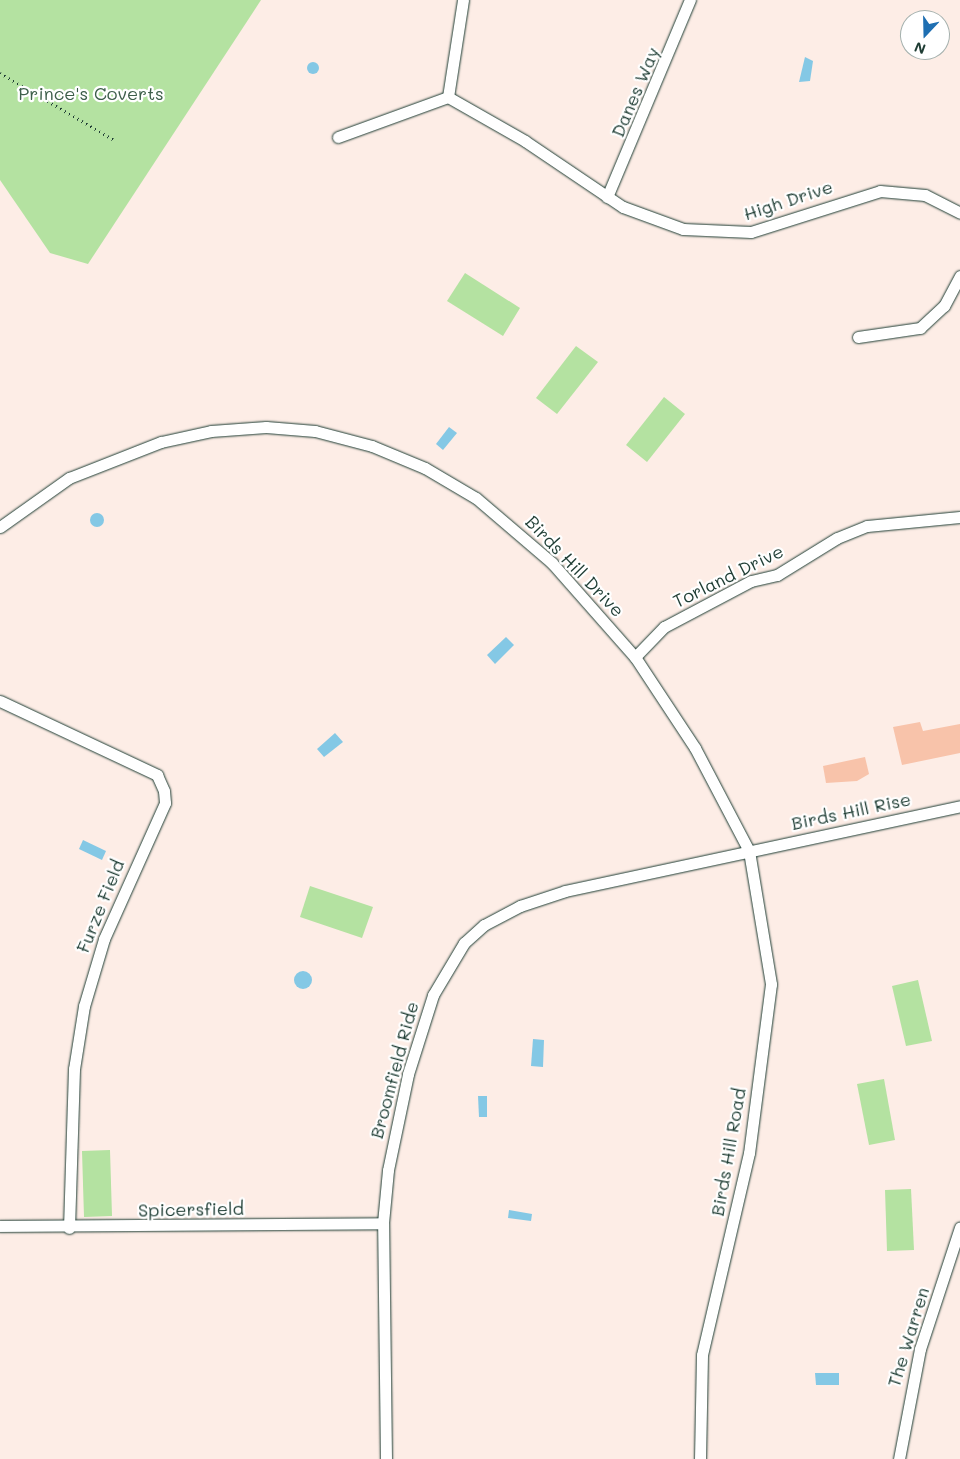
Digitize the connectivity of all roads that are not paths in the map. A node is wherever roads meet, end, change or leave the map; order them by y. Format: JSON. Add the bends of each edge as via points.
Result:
{"nodes":[{"id":1,"x":463,"y":0,"type":"edge"},
{"id":2,"x":690,"y":0,"type":"edge"},
{"id":3,"x":448,"y":97,"type":"junction"},
{"id":4,"x":338,"y":138,"type":"dead end"},
{"id":5,"x":608,"y":197,"type":"junction"},
{"id":6,"x":960,"y":213,"type":"edge"},
{"id":7,"x":960,"y":276,"type":"edge"},
{"id":8,"x":858,"y":337,"type":"dead end"},
{"id":9,"x":960,"y":517,"type":"edge"},
{"id":10,"x":0,"y":527,"type":"edge"},
{"id":11,"x":635,"y":657,"type":"junction"},
{"id":12,"x":0,"y":701,"type":"edge"},
{"id":13,"x":960,"y":806,"type":"edge"},
{"id":14,"x":749,"y":851,"type":"junction"},
{"id":15,"x":384,"y":1223,"type":"junction"},
{"id":16,"x":0,"y":1226,"type":"edge"},
{"id":17,"x":960,"y":1227,"type":"edge"},
{"id":18,"x":69,"y":1228,"type":"junction"},
{"id":19,"x":386,"y":1459,"type":"edge"},
{"id":20,"x":700,"y":1459,"type":"edge"},
{"id":21,"x":899,"y":1459,"type":"edge"}],
"edges":[{"from":1,"to":3,"type":"street"},
{"from":2,"to":5,"type":"street","name":"Danes Way"},
{"from":3,"to":4,"type":"street"},
{"from":3,"to":5,"type":"street","name":"High Drive","via":[[525,141]]},
{"from":5,"to":6,"type":"street","name":"High Drive","via":[[640,215],[683,229],[722,234],[751,232],[880,191],[924,195]]},
{"from":7,"to":8,"type":"street","via":[[944,306],[920,328]]},
{"from":9,"to":11,"type":"street","name":"Torland Drive","via":[[867,526],[837,538],[777,575],[751,581],[664,627]]},
{"from":10,"to":11,"type":"street","name":"Birds Hill Drive","via":[[69,478],[161,442],[211,431],[266,427],[315,431],[372,446],[425,468],[476,498],[552,563]]},
{"from":11,"to":14,"type":"street","name":"Birds Hill Drive","via":[[695,748]]},
{"from":12,"to":18,"type":"street","name":"Furze Field","via":[[157,776],[164,791],[165,803],[104,939],[80,1023],[74,1070]]},
{"from":13,"to":14,"type":"street","name":"Birds Hill Rise"},
{"from":14,"to":15,"type":"street","name":"Broomfield Ride","via":[[520,906],[484,925],[464,943],[432,995],[408,1074],[388,1170]]},
{"from":14,"to":20,"type":"street","name":"Birds Hill Road","via":[[771,984],[749,1153],[702,1355]]},
{"from":15,"to":18,"type":"street","name":"Spicersfield"},
{"from":15,"to":19,"type":"street","name":"Broomfield Ride"},
{"from":16,"to":18,"type":"street","name":"Spicersfield"},
{"from":17,"to":21,"type":"street","name":"The Warren","via":[[920,1349]]}]}
